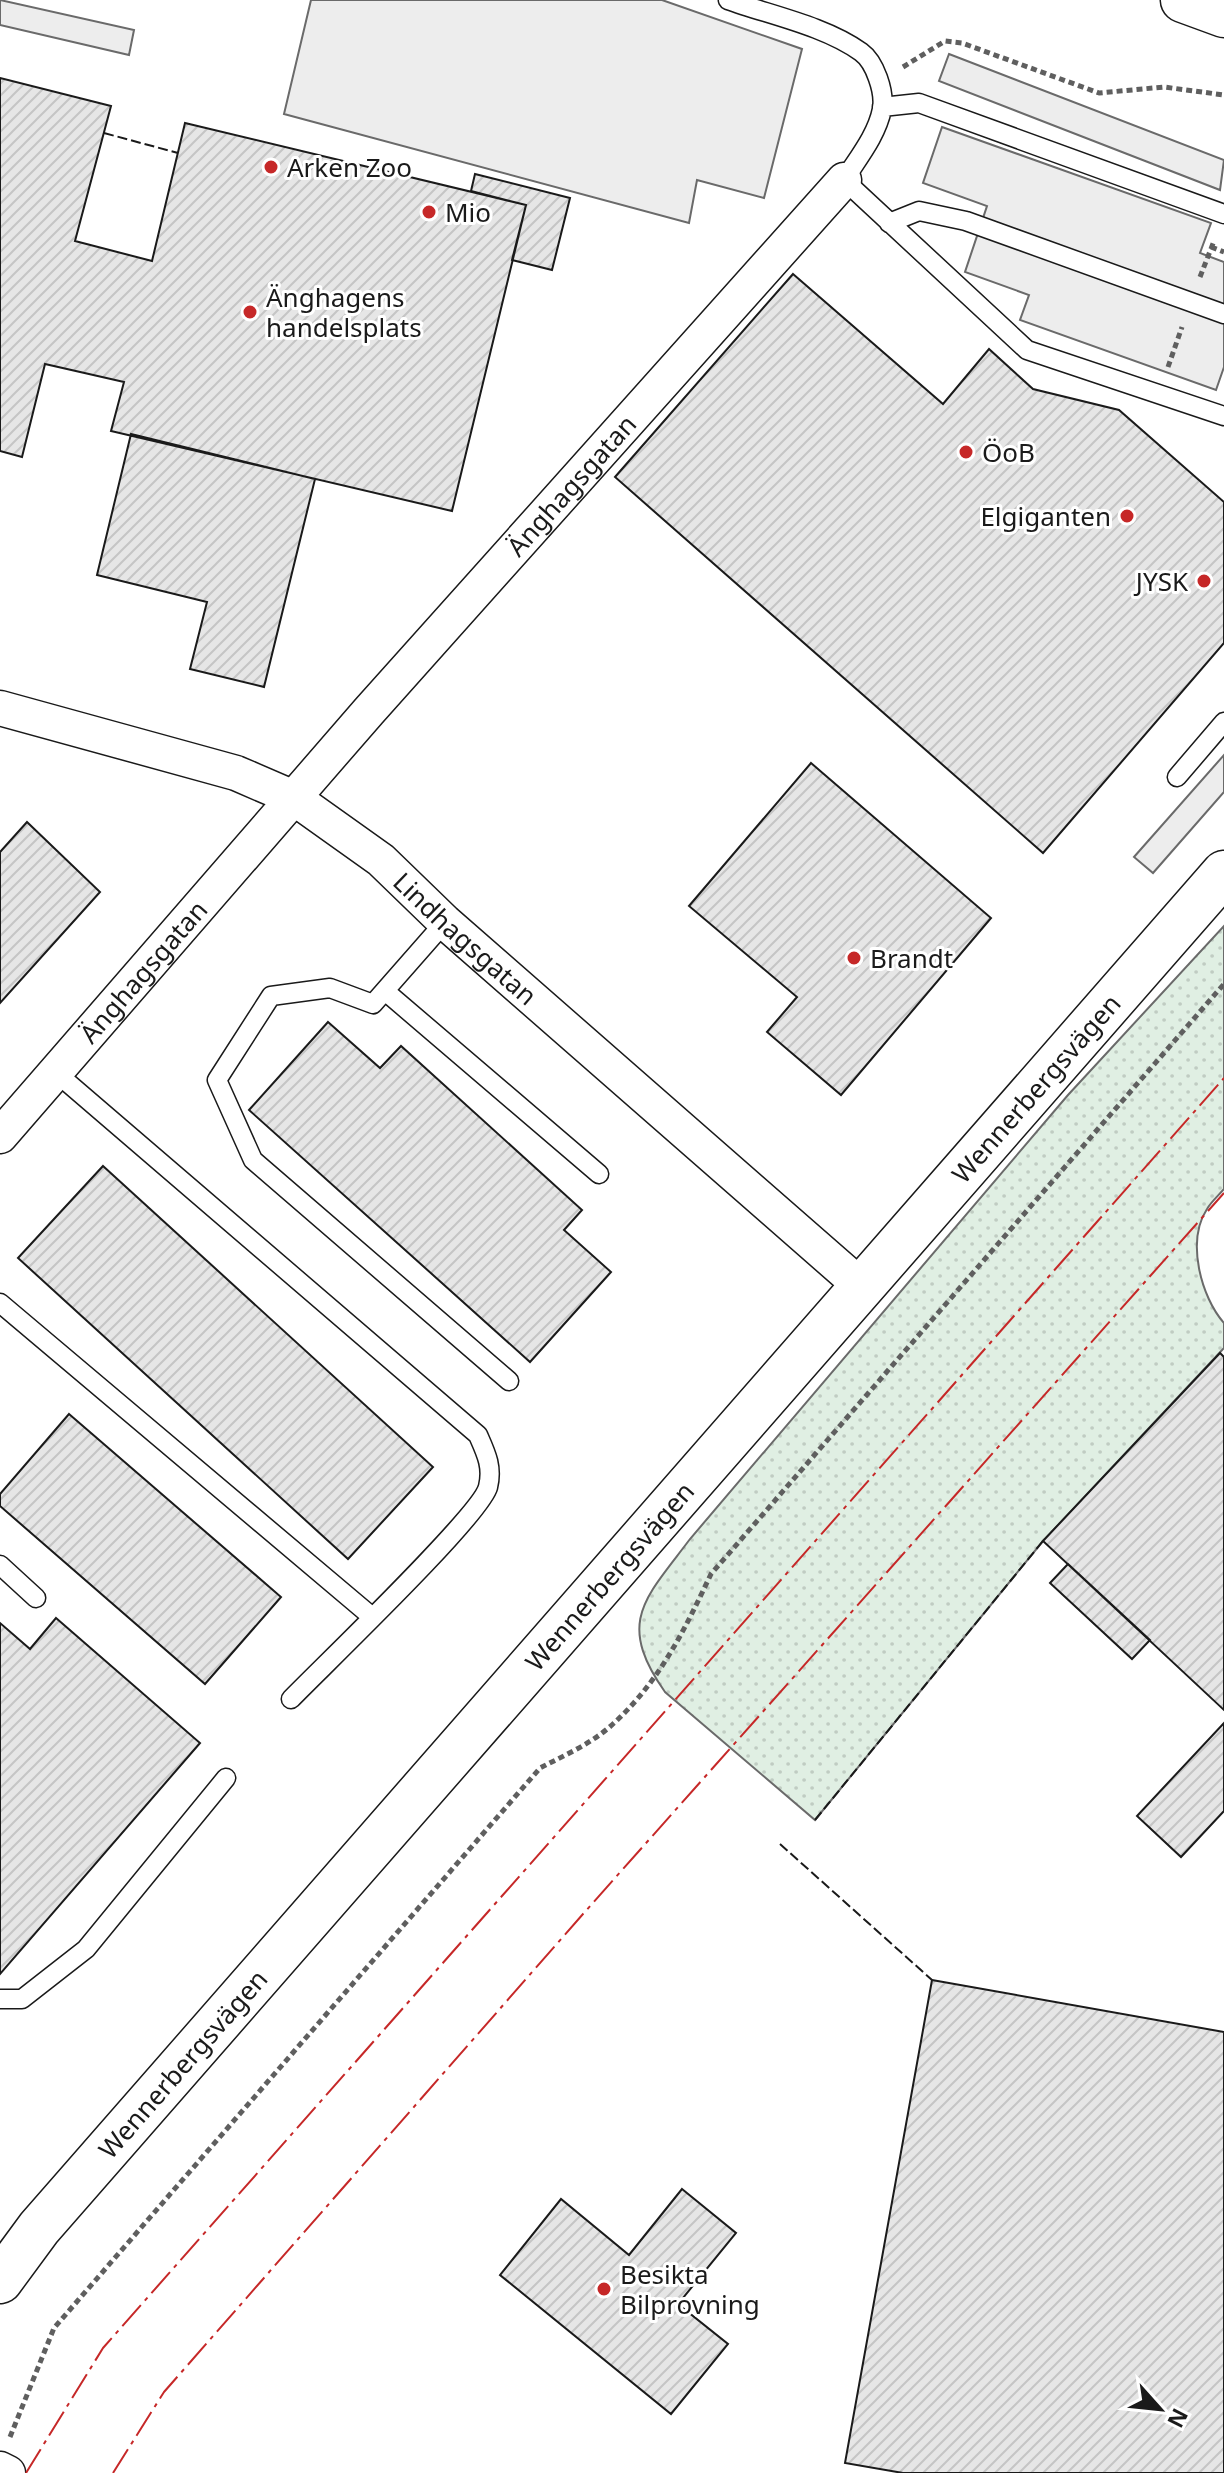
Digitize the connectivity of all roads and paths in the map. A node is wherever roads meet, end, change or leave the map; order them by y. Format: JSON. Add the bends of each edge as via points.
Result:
{"nodes":[{"id":1,"x":728,"y":0,"type":"edge"},
{"id":2,"x":1183,"y":0,"type":"edge"},
{"id":3,"x":1224,"y":15,"type":"edge"},
{"id":4,"x":881,"y":86,"type":"junction"},
{"id":5,"x":1224,"y":95,"type":"edge"},
{"id":6,"x":882,"y":107,"type":"junction"},
{"id":7,"x":844,"y":180,"type":"junction"},
{"id":8,"x":1224,"y":214,"type":"edge"},
{"id":9,"x":889,"y":223,"type":"junction"},
{"id":10,"x":1211,"y":247,"type":"dead end"},
{"id":11,"x":1224,"y":252,"type":"edge"},
{"id":12,"x":1224,"y":314,"type":"edge"},
{"id":13,"x":1224,"y":416,"type":"edge"},
{"id":14,"x":0,"y":708,"type":"edge"},
{"id":15,"x":1224,"y":722,"type":"edge"},
{"id":16,"x":1177,"y":777,"type":"dead end"},
{"id":17,"x":294,"y":798,"type":"junction"},
{"id":18,"x":1224,"y":873,"type":"edge"},
{"id":19,"x":445,"y":922,"type":"junction"},
{"id":20,"x":1224,"y":984,"type":"edge"},
{"id":21,"x":385,"y":991,"type":"junction"},
{"id":22,"x":53,"y":1070,"type":"junction"},
{"id":23,"x":0,"y":1136,"type":"edge"},
{"id":24,"x":599,"y":1174,"type":"dead end"},
{"id":25,"x":862,"y":1287,"type":"junction"},
{"id":26,"x":0,"y":1303,"type":"edge"},
{"id":27,"x":509,"y":1381,"type":"dead end"},
{"id":28,"x":0,"y":1565,"type":"edge"},
{"id":29,"x":36,"y":1598,"type":"dead end"},
{"id":30,"x":371,"y":1616,"type":"junction"},
{"id":31,"x":291,"y":1699,"type":"dead end"},
{"id":32,"x":226,"y":1778,"type":"dead end"},
{"id":33,"x":0,"y":1999,"type":"edge"},
{"id":34,"x":0,"y":2281,"type":"edge"},
{"id":35,"x":5,"y":2462,"type":"edge"}],
"edges":[{"from":1,"to":4,"type":"lane","via":[[827,35],[864,54]]},
{"from":2,"to":3,"type":"street"},
{"from":4,"to":5,"type":"path","via":[[911,59],[945,41],[1099,93],[1164,87]]},
{"from":4,"to":6,"type":"lane"},
{"from":6,"to":7,"type":"lane","via":[[875,130]]},
{"from":6,"to":8,"type":"lane","via":[[919,103]]},
{"from":7,"to":9,"type":"lane"},
{"from":7,"to":17,"type":"street","name":"Änghagsgatan"},
{"from":9,"to":12,"type":"lane","via":[[919,211],[966,221]]},
{"from":9,"to":13,"type":"lane","via":[[1027,350]]},
{"from":10,"to":11,"type":"path"},
{"from":14,"to":17,"type":"street","name":"Lindhagsgatan","via":[[236,773]]},
{"from":15,"to":16,"type":"lane"},
{"from":17,"to":19,"type":"street","name":"Lindhagsgatan","via":[[381,860]]},
{"from":17,"to":22,"type":"street","name":"Änghagsgatan"},
{"from":18,"to":25,"type":"street","name":"Wennerbergsvägen"},
{"from":19,"to":21,"type":"lane"},
{"from":19,"to":25,"type":"street","name":"Lindhagsgatan"},
{"from":20,"to":35,"type":"path","via":[[711,1574],[678,1645],[642,1693],[613,1724],[540,1768],[54,2328]]},
{"from":21,"to":24,"type":"lane"},
{"from":21,"to":27,"type":"lane","via":[[373,1004],[330,988],[271,996],[217,1080],[253,1160]]},
{"from":22,"to":23,"type":"street","name":"Änghagsgatan"},
{"from":22,"to":30,"type":"lane","via":[[478,1435],[490,1463],[488,1490]]},
{"from":25,"to":34,"type":"street","name":"Wennerbergsvägen","via":[[49,2216]]},
{"from":26,"to":30,"type":"lane"},
{"from":28,"to":29,"type":"lane"},
{"from":30,"to":31,"type":"lane"},
{"from":32,"to":33,"type":"lane","via":[[86,1949],[22,1999]]}]}
